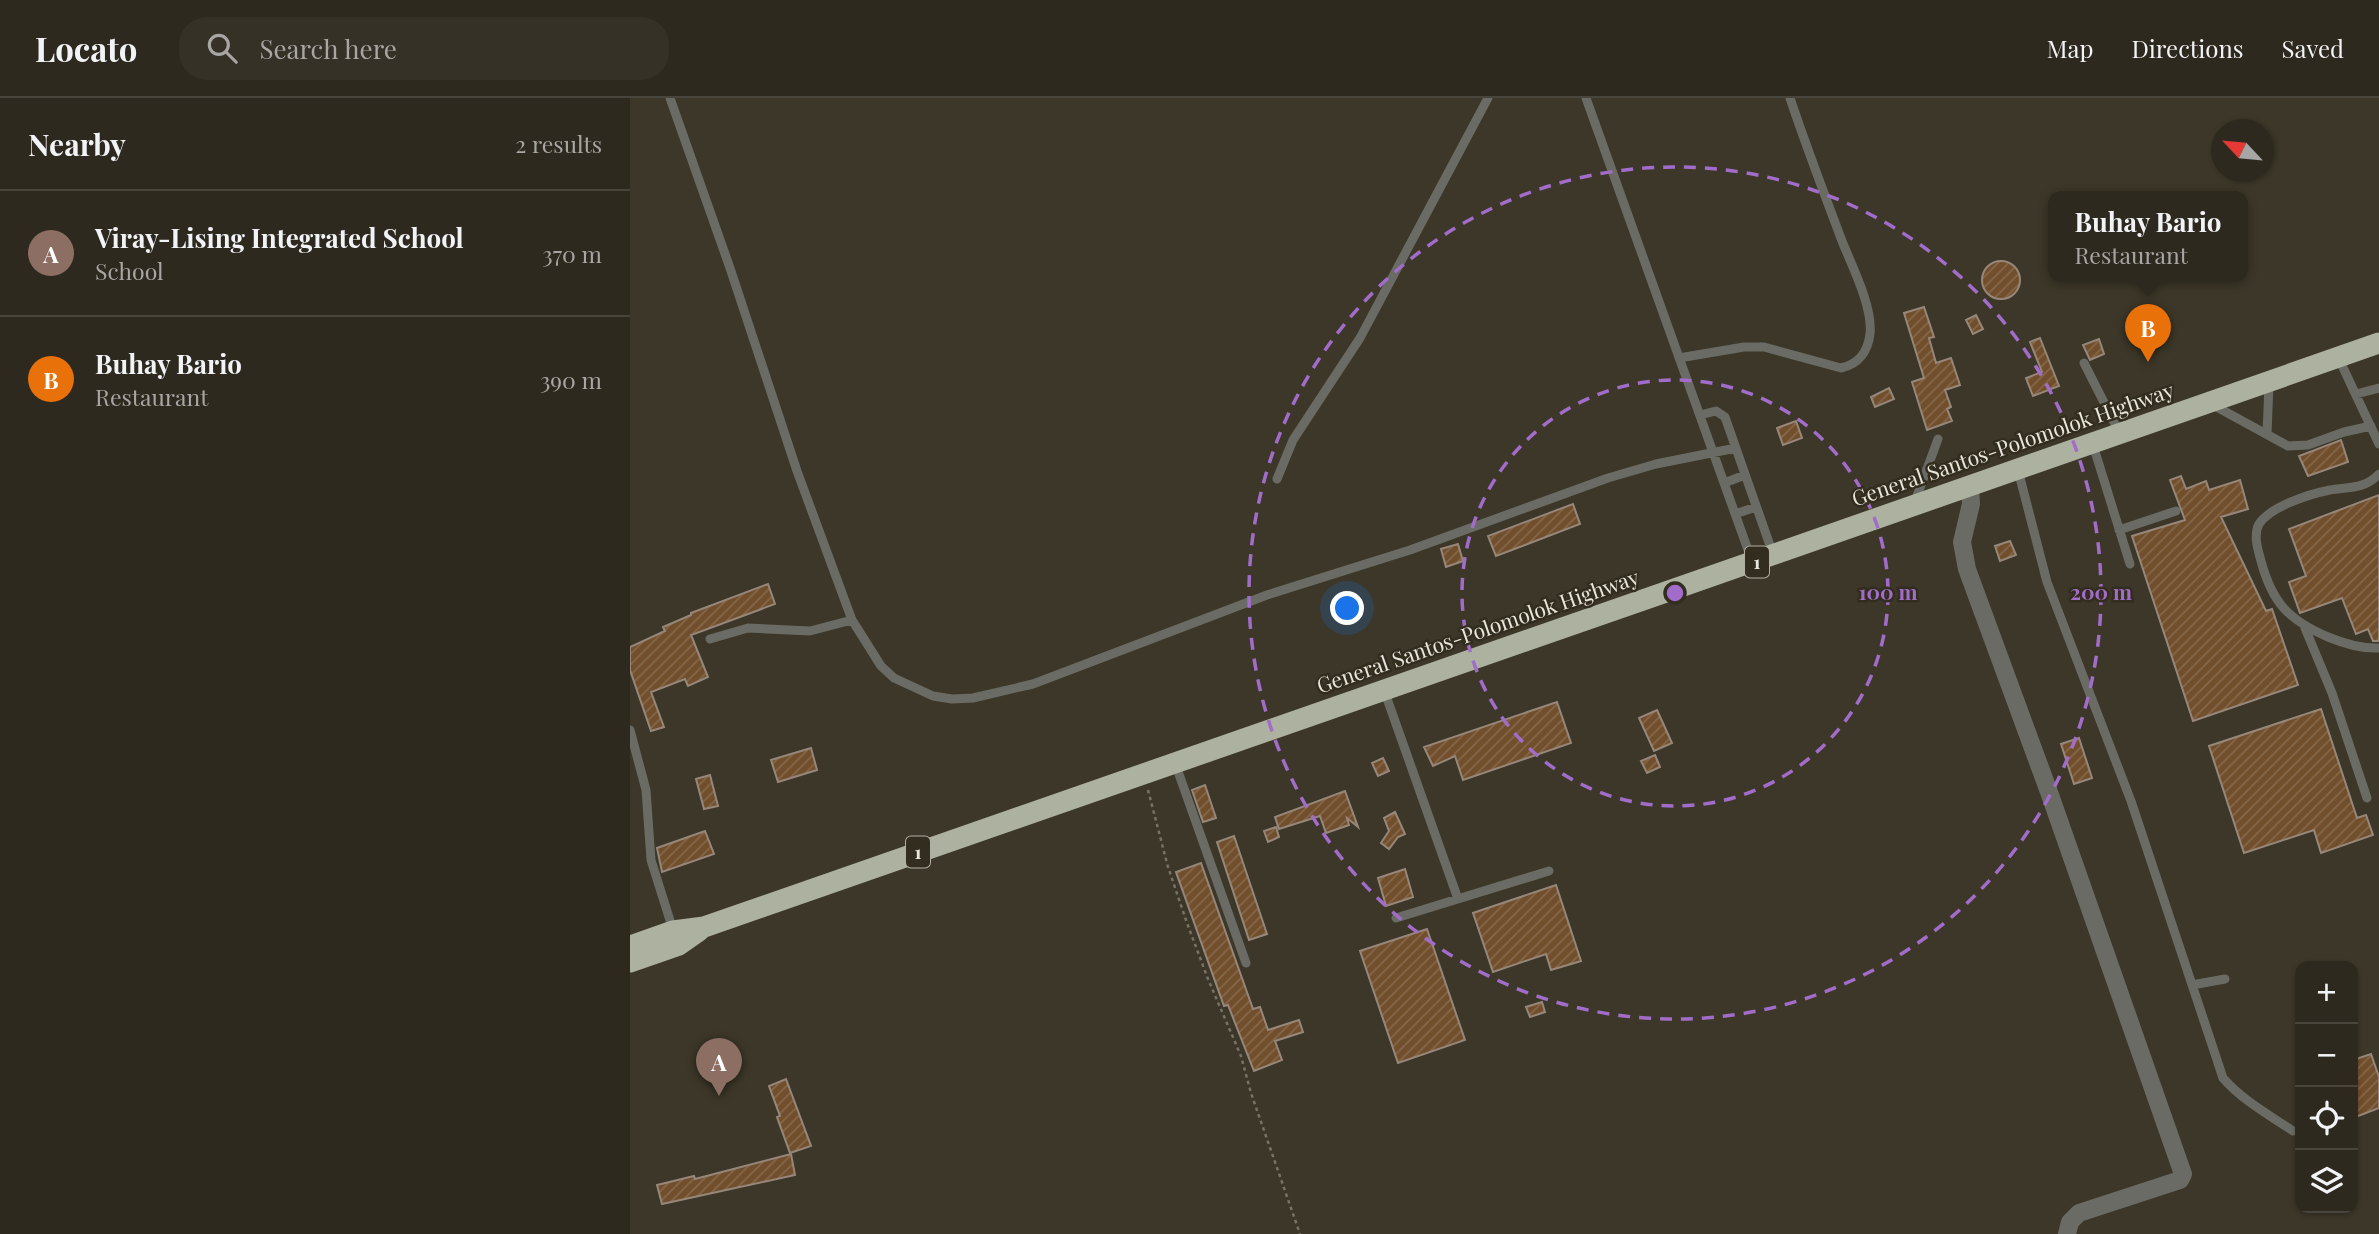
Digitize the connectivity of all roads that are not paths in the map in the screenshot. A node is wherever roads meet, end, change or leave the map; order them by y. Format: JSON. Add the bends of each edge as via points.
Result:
{"nodes":[{"id":1,"x":670,"y":98,"type":"edge"},
{"id":2,"x":1489,"y":98,"type":"edge"},
{"id":3,"x":1586,"y":98,"type":"edge"},
{"id":4,"x":1790,"y":98,"type":"edge"},
{"id":5,"x":2379,"y":342,"type":"edge"},
{"id":6,"x":2338,"y":357,"type":"junction"},
{"id":7,"x":1679,"y":358,"type":"junction"},
{"id":8,"x":2084,"y":363,"type":"dead end"},
{"id":9,"x":2269,"y":381,"type":"junction"},
{"id":10,"x":2379,"y":388,"type":"edge"},
{"id":11,"x":2356,"y":394,"type":"junction"},
{"id":12,"x":2209,"y":402,"type":"junction"},
{"id":13,"x":1700,"y":415,"type":"junction"},
{"id":14,"x":2371,"y":426,"type":"junction"},
{"id":15,"x":2119,"y":432,"type":"junction"},
{"id":16,"x":2267,"y":434,"type":"junction"},
{"id":17,"x":1938,"y":439,"type":"dead end"},
{"id":18,"x":2092,"y":443,"type":"junction"},
{"id":19,"x":2379,"y":444,"type":"edge"},
{"id":20,"x":1736,"y":448,"type":"junction"},
{"id":21,"x":1713,"y":454,"type":"junction"},
{"id":22,"x":2018,"y":469,"type":"junction"},
{"id":23,"x":1745,"y":474,"type":"junction"},
{"id":24,"x":2379,"y":474,"type":"edge"},
{"id":25,"x":1277,"y":479,"type":"dead end"},
{"id":26,"x":1724,"y":483,"type":"junction"},
{"id":27,"x":1970,"y":486,"type":"junction"},
{"id":28,"x":1914,"y":505,"type":"junction"},
{"id":29,"x":1756,"y":506,"type":"junction"},
{"id":30,"x":2176,"y":511,"type":"dead end"},
{"id":31,"x":1735,"y":514,"type":"junction"},
{"id":32,"x":2119,"y":530,"type":"junction"},
{"id":33,"x":1774,"y":556,"type":"junction"},
{"id":34,"x":1753,"y":563,"type":"junction"},
{"id":35,"x":2130,"y":564,"type":"dead end"},
{"id":36,"x":852,"y":620,"type":"junction"},
{"id":37,"x":2305,"y":628,"type":"junction"},
{"id":38,"x":710,"y":639,"type":"dead end"},
{"id":39,"x":2379,"y":648,"type":"edge"},
{"id":40,"x":1384,"y":690,"type":"junction"},
{"id":41,"x":630,"y":730,"type":"edge"},
{"id":42,"x":1175,"y":763,"type":"junction"},
{"id":43,"x":2367,"y":798,"type":"dead end"},
{"id":44,"x":1549,"y":871,"type":"dead end"},
{"id":45,"x":1458,"y":899,"type":"junction"},
{"id":46,"x":1396,"y":918,"type":"dead end"},
{"id":47,"x":676,"y":938,"type":"junction"},
{"id":48,"x":630,"y":946,"type":"edge"},
{"id":49,"x":630,"y":962,"type":"edge"},
{"id":50,"x":1246,"y":963,"type":"dead end"},
{"id":51,"x":2225,"y":979,"type":"dead end"},
{"id":52,"x":2192,"y":985,"type":"junction"},
{"id":53,"x":2293,"y":1131,"type":"dead end"},
{"id":54,"x":2067,"y":1234,"type":"edge"}],
"edges":[{"from":1,"to":36,"type":"lane"},
{"from":2,"to":25,"type":"lane","via":[[1360,338],[1298,431]]},
{"from":3,"to":7,"type":"lane"},
{"from":4,"to":7,"type":"lane","via":[[1860,288],[1870,322],[1867,347],[1861,358],[1841,368],[1764,347]]},
{"from":5,"to":6,"type":"highway","name":"General Santos-Polomolok Highway","number":"1"},
{"from":6,"to":9,"type":"highway","name":"General Santos-Polomolok Highway","number":"1"},
{"from":6,"to":11,"type":"lane"},
{"from":7,"to":13,"type":"lane"},
{"from":8,"to":15,"type":"lane"},
{"from":9,"to":12,"type":"highway","name":"General Santos-Polomolok Highway","number":"1"},
{"from":9,"to":16,"type":"lane"},
{"from":10,"to":11,"type":"lane"},
{"from":11,"to":14,"type":"lane"},
{"from":12,"to":15,"type":"highway","name":"General Santos-Polomolok Highway","number":"1"},
{"from":12,"to":16,"type":"lane"},
{"from":13,"to":20,"type":"lane","via":[[1723,414]]},
{"from":13,"to":21,"type":"lane"},
{"from":14,"to":16,"type":"lane","via":[[2298,446],[2288,446]]},
{"from":14,"to":19,"type":"lane"},
{"from":15,"to":18,"type":"highway","name":"General Santos-Polomolok Highway","number":"1"},
{"from":17,"to":28,"type":"lane"},
{"from":18,"to":22,"type":"highway","name":"General Santos-Polomolok Highway","number":"1"},
{"from":18,"to":32,"type":"lane"},
{"from":20,"to":21,"type":"lane"},
{"from":20,"to":23,"type":"lane"},
{"from":21,"to":26,"type":"lane"},
{"from":21,"to":36,"type":"lane","via":[[1608,478],[1410,550],[1267,595],[1086,666],[996,694],[952,699],[913,689],[881,666]]},
{"from":22,"to":27,"type":"highway","name":"General Santos-Polomolok Highway","number":"1"},
{"from":22,"to":52,"type":"lane","via":[[2048,582],[2131,801]]},
{"from":23,"to":26,"type":"lane"},
{"from":23,"to":29,"type":"lane"},
{"from":24,"to":37,"type":"lane","via":[[2363,485],[2313,494],[2287,505],[2268,515],[2257,530],[2270,588],[2285,611]]},
{"from":26,"to":31,"type":"lane"},
{"from":27,"to":28,"type":"highway","name":"General Santos-Polomolok Highway","number":"1"},
{"from":27,"to":54,"type":"street","via":[[1962,542],[1966,569],[2183,1174],[2180,1180],[2079,1213]]},
{"from":28,"to":33,"type":"highway","name":"General Santos-Polomolok Highway","number":"1"},
{"from":29,"to":31,"type":"lane"},
{"from":29,"to":33,"type":"lane"},
{"from":30,"to":32,"type":"lane"},
{"from":31,"to":34,"type":"lane"},
{"from":32,"to":35,"type":"lane"},
{"from":33,"to":34,"type":"highway","name":"General Santos-Polomolok Highway","number":"1"},
{"from":34,"to":40,"type":"highway","name":"General Santos-Polomolok Highway","number":"1"},
{"from":36,"to":38,"type":"lane","via":[[810,631],[748,628]]},
{"from":37,"to":39,"type":"lane","via":[[2352,646]]},
{"from":37,"to":43,"type":"lane"},
{"from":40,"to":42,"type":"highway","name":"General Santos-Polomolok Highway","number":"1"},
{"from":40,"to":45,"type":"lane"},
{"from":41,"to":47,"type":"lane","via":[[646,790],[651,860]]},
{"from":42,"to":47,"type":"highway","name":"General Santos-Polomolok Highway","number":"1"},
{"from":42,"to":50,"type":"lane"},
{"from":44,"to":45,"type":"lane"},
{"from":45,"to":46,"type":"lane"},
{"from":47,"to":48,"type":"highway","name":"General Santos-Polomolok Highway","number":"1"},
{"from":47,"to":49,"type":"highway","number":"1"},
{"from":51,"to":52,"type":"lane"},
{"from":52,"to":53,"type":"lane","via":[[2223,1078]]}]}
